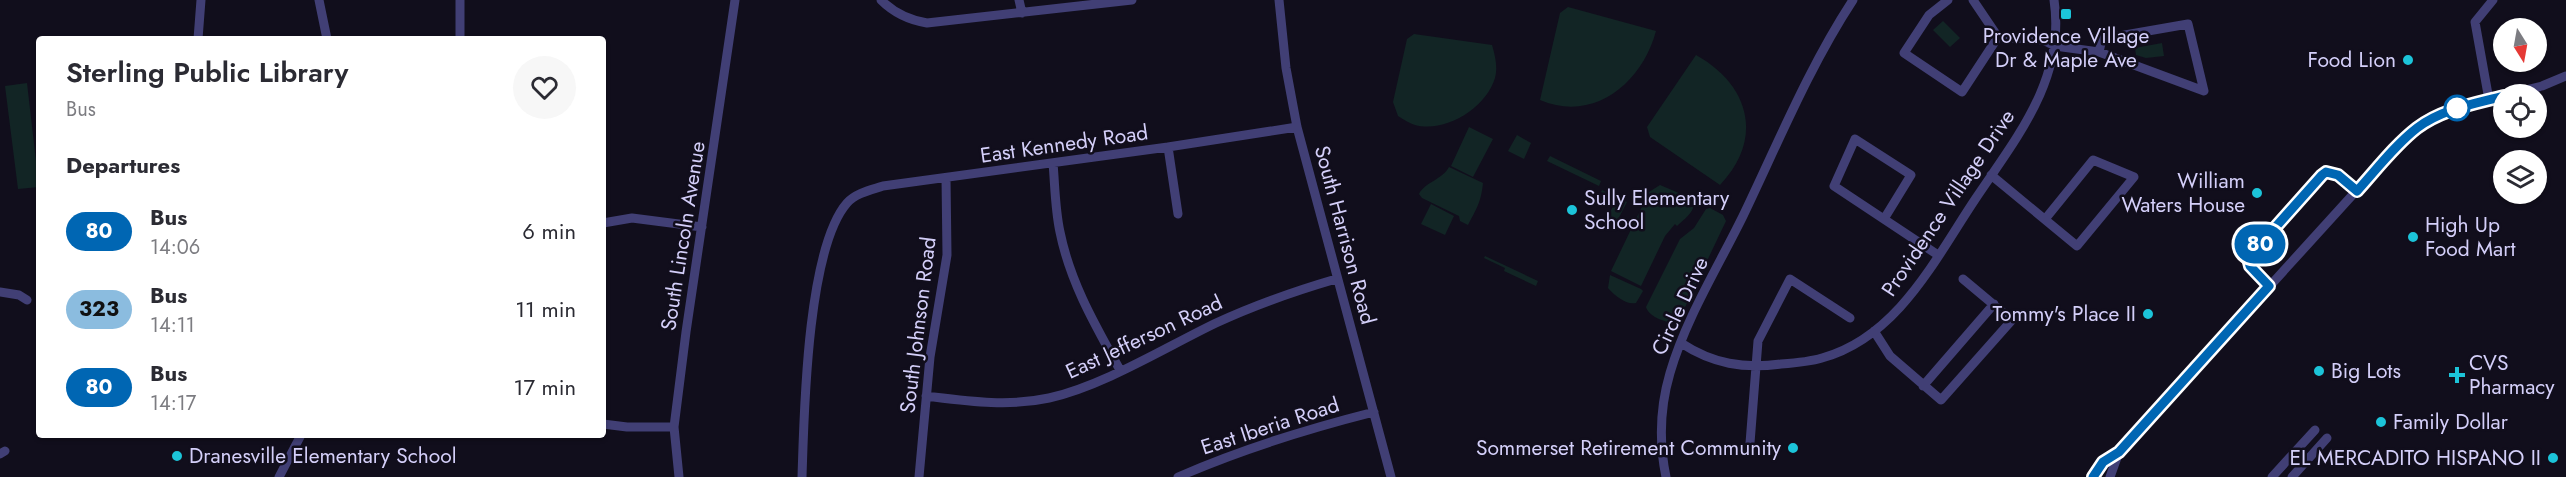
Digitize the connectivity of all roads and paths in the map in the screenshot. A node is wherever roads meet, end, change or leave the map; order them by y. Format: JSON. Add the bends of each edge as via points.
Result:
{"nodes":[{"id":1,"x":201,"y":0,"type":"edge"},
{"id":2,"x":319,"y":0,"type":"edge"},
{"id":3,"x":460,"y":0,"type":"edge"},
{"id":4,"x":735,"y":0,"type":"edge"},
{"id":5,"x":1019,"y":0,"type":"edge"},
{"id":6,"x":1132,"y":0,"type":"edge"},
{"id":7,"x":1279,"y":0,"type":"edge"},
{"id":8,"x":1853,"y":0,"type":"edge"},
{"id":9,"x":1948,"y":0,"type":"edge"},
{"id":10,"x":1973,"y":0,"type":"edge"},
{"id":11,"x":2054,"y":0,"type":"edge"},
{"id":12,"x":2493,"y":0,"type":"edge"},
{"id":13,"x":882,"y":1,"type":"edge"},
{"id":14,"x":1022,"y":14,"type":"junction"},
{"id":15,"x":198,"y":36,"type":"edge"},
{"id":16,"x":326,"y":36,"type":"edge"},
{"id":17,"x":460,"y":36,"type":"edge"},
{"id":18,"x":1998,"y":37,"type":"junction"},
{"id":19,"x":2055,"y":46,"type":"junction"},
{"id":20,"x":2099,"y":52,"type":"junction"},
{"id":21,"x":2566,"y":76,"type":"edge"},
{"id":22,"x":2547,"y":84,"type":"edge"},
{"id":23,"x":2493,"y":99,"type":"edge"},
{"id":24,"x":2489,"y":100,"type":"junction"},
{"id":25,"x":1297,"y":127,"type":"junction"},
{"id":26,"x":1168,"y":147,"type":"junction"},
{"id":27,"x":1053,"y":163,"type":"junction"},
{"id":28,"x":1991,"y":175,"type":"junction"},
{"id":29,"x":946,"y":178,"type":"junction"},
{"id":30,"x":1178,"y":214,"type":"dead end"},
{"id":31,"x":2046,"y":218,"type":"junction"},
{"id":32,"x":1884,"y":219,"type":"junction"},
{"id":33,"x":606,"y":222,"type":"edge"},
{"id":34,"x":702,"y":227,"type":"junction"},
{"id":35,"x":1938,"y":255,"type":"junction"},
{"id":36,"x":1336,"y":279,"type":"junction"},
{"id":37,"x":1963,"y":279,"type":"dead end"},
{"id":38,"x":0,"y":292,"type":"edge"},
{"id":39,"x":27,"y":300,"type":"dead end"},
{"id":40,"x":1994,"y":304,"type":"junction"},
{"id":41,"x":1850,"y":318,"type":"dead end"},
{"id":42,"x":1874,"y":331,"type":"junction"},
{"id":43,"x":1681,"y":343,"type":"junction"},
{"id":44,"x":1755,"y":367,"type":"junction"},
{"id":45,"x":1120,"y":370,"type":"junction"},
{"id":46,"x":1923,"y":386,"type":"junction"},
{"id":47,"x":926,"y":396,"type":"junction"},
{"id":48,"x":1374,"y":412,"type":"junction"},
{"id":49,"x":606,"y":424,"type":"edge"},
{"id":50,"x":674,"y":427,"type":"junction"},
{"id":51,"x":2315,"y":430,"type":"dead end"},
{"id":52,"x":299,"y":438,"type":"edge"},
{"id":53,"x":2327,"y":438,"type":"dead end"},
{"id":54,"x":1750,"y":443,"type":"dead end"},
{"id":55,"x":2119,"y":452,"type":"junction"},
{"id":56,"x":279,"y":477,"type":"edge"},
{"id":57,"x":679,"y":477,"type":"edge"},
{"id":58,"x":802,"y":477,"type":"edge"},
{"id":59,"x":919,"y":477,"type":"edge"},
{"id":60,"x":1178,"y":477,"type":"edge"},
{"id":61,"x":1391,"y":477,"type":"edge"},
{"id":62,"x":1666,"y":477,"type":"edge"},
{"id":63,"x":2093,"y":477,"type":"edge"},
{"id":64,"x":2110,"y":477,"type":"edge"},
{"id":65,"x":2272,"y":477,"type":"edge"},
{"id":66,"x":2292,"y":477,"type":"edge"}],
"edges":[{"from":1,"to":15,"type":"street"},
{"from":2,"to":16,"type":"street"},
{"from":3,"to":17,"type":"street"},
{"from":4,"to":34,"type":"street","name":"South Lincoln Avenue"},
{"from":5,"to":14,"type":"street"},
{"from":6,"to":14,"type":"street"},
{"from":7,"to":25,"type":"street","name":"South Harrison Road"},
{"from":8,"to":43,"type":"street","name":"Circle Drive","via":[[1827,42]]},
{"from":9,"to":18,"type":"street","via":[[1929,15],[1905,53],[1962,92]]},
{"from":10,"to":18,"type":"street"},
{"from":11,"to":19,"type":"street","name":"Providence Village Drive"},
{"from":12,"to":24,"type":"street","via":[[2475,22]]},
{"from":13,"to":14,"type":"street","via":[[905,17],[927,23]]},
{"from":18,"to":19,"type":"street","via":[[2043,40]]},
{"from":19,"to":20,"type":"street"},
{"from":19,"to":28,"type":"street","name":"Providence Village Drive","via":[[2041,93]]},
{"from":20,"to":20,"type":"street","via":[[2151,71],[2204,91],[2188,24],[2102,39]]},
{"from":21,"to":22,"type":"street"},
{"from":23,"to":24,"type":"street"},
{"from":24,"to":55,"type":"street","via":[[2440,115],[2418,127],[2397,146]]},
{"from":25,"to":26,"type":"street","name":"East Kennedy Road"},
{"from":25,"to":36,"type":"street","name":"South Harrison Road"},
{"from":26,"to":27,"type":"street","name":"East Kennedy Road"},
{"from":26,"to":30,"type":"street"},
{"from":27,"to":29,"type":"street","name":"East Kennedy Road"},
{"from":27,"to":45,"type":"street","via":[[1066,260],[1087,310]]},
{"from":28,"to":31,"type":"street"},
{"from":28,"to":35,"type":"street","name":"Providence Village Drive"},
{"from":29,"to":47,"type":"street","name":"South Johnson Road","via":[[947,255]]},
{"from":29,"to":58,"type":"street","name":"East Kennedy Road","via":[[862,192],[843,209],[826,247],[819,280],[804,404]]},
{"from":31,"to":31,"type":"street","via":[[2077,246],[2134,177],[2093,160]]},
{"from":32,"to":32,"type":"street","via":[[1834,186],[1855,139],[1911,175]]},
{"from":32,"to":35,"type":"street"},
{"from":33,"to":34,"type":"street","via":[[632,218]]},
{"from":34,"to":50,"type":"street","name":"South Lincoln Avenue"},
{"from":35,"to":42,"type":"street","name":"Providence Village Drive","via":[[1900,308]]},
{"from":36,"to":45,"type":"street","name":"East Jefferson Road","via":[[1263,303]]},
{"from":36,"to":48,"type":"street","name":"South Harrison Road"},
{"from":37,"to":40,"type":"street"},
{"from":38,"to":39,"type":"street"},
{"from":40,"to":46,"type":"street"},
{"from":40,"to":46,"type":"street","via":[[2012,320],[1941,400]]},
{"from":41,"to":44,"type":"street","via":[[1790,279],[1758,341]]},
{"from":42,"to":44,"type":"street","name":"Providence Village Drive","via":[[1822,358]]},
{"from":42,"to":46,"type":"street","via":[[1890,356]]},
{"from":43,"to":44,"type":"street","name":"Providence Village Drive","via":[[1707,358]]},
{"from":43,"to":62,"type":"street","name":"Circle Drive","via":[[1663,406],[1661,440]]},
{"from":44,"to":54,"type":"street"},
{"from":45,"to":47,"type":"street","name":"East Jefferson Road","via":[[1050,398],[982,403]]},
{"from":47,"to":59,"type":"street","name":"South Johnson Road"},
{"from":48,"to":60,"type":"street","name":"East Iberia Road","via":[[1272,440]]},
{"from":48,"to":61,"type":"street","name":"South Harrison Road"},
{"from":49,"to":50,"type":"street"},
{"from":50,"to":57,"type":"street","name":"South Lincoln Avenue"},
{"from":51,"to":65,"type":"street"},
{"from":52,"to":56,"type":"street"},
{"from":53,"to":66,"type":"street"},
{"from":55,"to":63,"type":"street","via":[[2103,462]]},
{"from":55,"to":64,"type":"street"}]}
